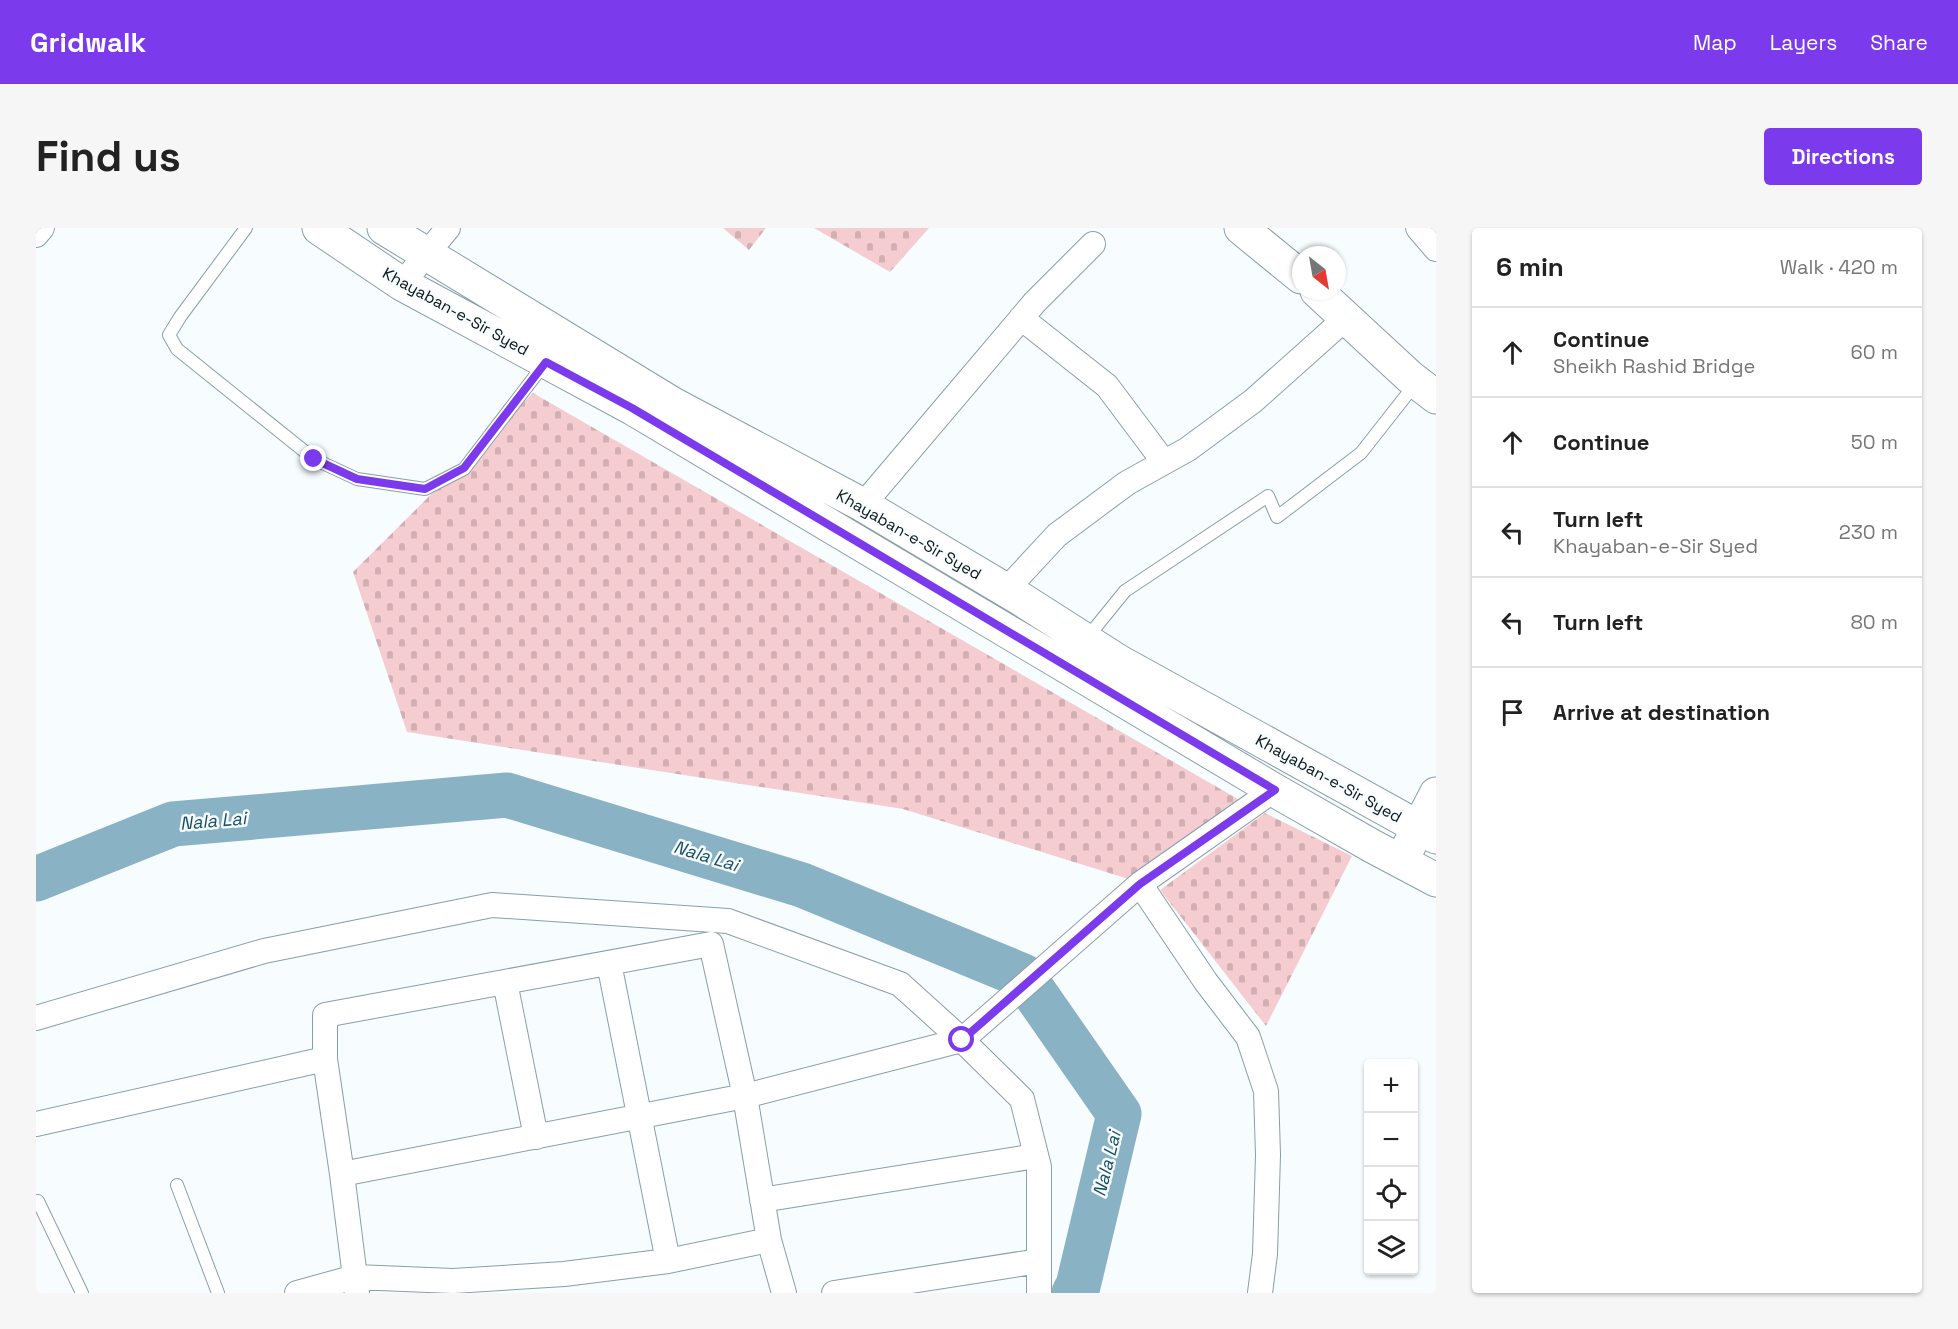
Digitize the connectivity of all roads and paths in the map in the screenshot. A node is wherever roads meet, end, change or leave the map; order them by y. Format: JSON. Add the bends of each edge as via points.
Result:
{"nodes":[{"id":1,"x":246,"y":228,"type":"edge"},
{"id":2,"x":319,"y":228,"type":"edge"},
{"id":3,"x":384,"y":228,"type":"edge"},
{"id":4,"x":448,"y":228,"type":"edge"},
{"id":5,"x":1241,"y":228,"type":"edge"},
{"id":6,"x":1418,"y":228,"type":"edge"},
{"id":7,"x":1093,"y":244,"type":"dead end"},
{"id":8,"x":1436,"y":249,"type":"edge"},
{"id":9,"x":425,"y":254,"type":"junction"},
{"id":10,"x":1292,"y":270,"type":"edge"},
{"id":11,"x":402,"y":284,"type":"junction"},
{"id":12,"x":1327,"y":300,"type":"edge"},
{"id":13,"x":1021,"y":318,"type":"junction"},
{"id":14,"x":1346,"y":318,"type":"junction"},
{"id":15,"x":546,"y":362,"type":"junction"},
{"id":16,"x":1426,"y":390,"type":"edge"},
{"id":17,"x":1164,"y":462,"type":"junction"},
{"id":18,"x":863,"y":505,"type":"junction"},
{"id":19,"x":1006,"y":590,"type":"junction"},
{"id":20,"x":1086,"y":640,"type":"junction"},
{"id":21,"x":1275,"y":790,"type":"junction"},
{"id":22,"x":1436,"y":794,"type":"edge"},
{"id":23,"x":1428,"y":832,"type":"edge"},
{"id":24,"x":1401,"y":861,"type":"junction"},
{"id":25,"x":1436,"y":880,"type":"edge"},
{"id":26,"x":1134,"y":889,"type":"junction"},
{"id":27,"x":609,"y":963,"type":"junction"},
{"id":28,"x":505,"y":982,"type":"junction"},
{"id":29,"x":36,"y":1018,"type":"edge"},
{"id":30,"x":970,"y":1032,"type":"junction"},
{"id":31,"x":325,"y":1059,"type":"junction"},
{"id":32,"x":745,"y":1096,"type":"junction"},
{"id":33,"x":640,"y":1117,"type":"junction"},
{"id":34,"x":36,"y":1124,"type":"edge"},
{"id":35,"x":536,"y":1137,"type":"junction"},
{"id":36,"x":1036,"y":1156,"type":"junction"},
{"id":37,"x":342,"y":1174,"type":"junction"},
{"id":38,"x":177,"y":1185,"type":"dead end"},
{"id":39,"x":762,"y":1200,"type":"junction"},
{"id":40,"x":38,"y":1201,"type":"dead end"},
{"id":41,"x":769,"y":1240,"type":"junction"},
{"id":42,"x":668,"y":1261,"type":"junction"},
{"id":43,"x":1039,"y":1261,"type":"junction"},
{"id":44,"x":356,"y":1285,"type":"edge"},
{"id":45,"x":82,"y":1293,"type":"edge"},
{"id":46,"x":218,"y":1293,"type":"edge"},
{"id":47,"x":297,"y":1293,"type":"edge"},
{"id":48,"x":784,"y":1293,"type":"edge"},
{"id":49,"x":834,"y":1293,"type":"edge"},
{"id":50,"x":1039,"y":1293,"type":"edge"},
{"id":51,"x":1260,"y":1293,"type":"edge"}],
"edges":[{"from":1,"to":15,"type":"lane","via":[[169,335],[177,349],[314,459],[357,479],[425,489],[464,468]]},
{"from":2,"to":11,"type":"main road","name":"Khayaban-e-Sir Syed"},
{"from":3,"to":9,"type":"main road","name":"Khayaban-e-Sir Syed"},
{"from":4,"to":9,"type":"street"},
{"from":5,"to":10,"type":"main road"},
{"from":6,"to":8,"type":"street"},
{"from":7,"to":13,"type":"street"},
{"from":9,"to":11,"type":"street"},
{"from":9,"to":18,"type":"main road","name":"Khayaban-e-Sir Syed","via":[[673,404]]},
{"from":11,"to":15,"type":"main road","name":"Khayaban-e-Sir Syed"},
{"from":12,"to":14,"type":"main road"},
{"from":13,"to":17,"type":"street","via":[[1107,386]]},
{"from":13,"to":18,"type":"street"},
{"from":14,"to":16,"type":"main road"},
{"from":14,"to":17,"type":"street","via":[[1253,401]]},
{"from":15,"to":21,"type":"main road","name":"Khayaban-e-Sir Syed","via":[[632,408]]},
{"from":16,"to":20,"type":"lane","via":[[1361,453],[1277,517],[1268,496],[1125,591]]},
{"from":17,"to":19,"type":"street","via":[[1127,483],[1057,535]]},
{"from":18,"to":19,"type":"main road","name":"Khayaban-e-Sir Syed"},
{"from":19,"to":20,"type":"main road","name":"Khayaban-e-Sir Syed"},
{"from":20,"to":23,"type":"main road","name":"Khayaban-e-Sir Syed"},
{"from":21,"to":24,"type":"main road","name":"Khayaban-e-Sir Syed"},
{"from":21,"to":26,"type":"street"},
{"from":22,"to":23,"type":"main road"},
{"from":23,"to":24,"type":"main road"},
{"from":24,"to":25,"type":"main road","name":"Khayaban-e-Sir Syed"},
{"from":26,"to":30,"type":"street"},
{"from":26,"to":51,"type":"street","via":[[1248,1037],[1266,1091],[1268,1155]]},
{"from":27,"to":28,"type":"street"},
{"from":27,"to":32,"type":"street","via":[[711,944]]},
{"from":27,"to":33,"type":"street"},
{"from":28,"to":31,"type":"street","via":[[325,1015]]},
{"from":28,"to":35,"type":"street"},
{"from":29,"to":30,"type":"street","via":[[264,951],[492,905],[728,921],[900,984]]},
{"from":30,"to":32,"type":"street"},
{"from":30,"to":36,"type":"street","via":[[1022,1099]]},
{"from":31,"to":34,"type":"street"},
{"from":31,"to":37,"type":"street"},
{"from":32,"to":33,"type":"street"},
{"from":32,"to":39,"type":"street"},
{"from":33,"to":35,"type":"street"},
{"from":33,"to":42,"type":"street"},
{"from":35,"to":37,"type":"street"},
{"from":36,"to":39,"type":"street"},
{"from":36,"to":43,"type":"street"},
{"from":37,"to":44,"type":"street"},
{"from":38,"to":46,"type":"lane"},
{"from":39,"to":41,"type":"street"},
{"from":40,"to":45,"type":"lane"},
{"from":41,"to":42,"type":"street"},
{"from":41,"to":48,"type":"street"},
{"from":42,"to":44,"type":"street","via":[[564,1274]]},
{"from":43,"to":49,"type":"street"},
{"from":43,"to":50,"type":"street"},
{"from":44,"to":47,"type":"street"}]}
